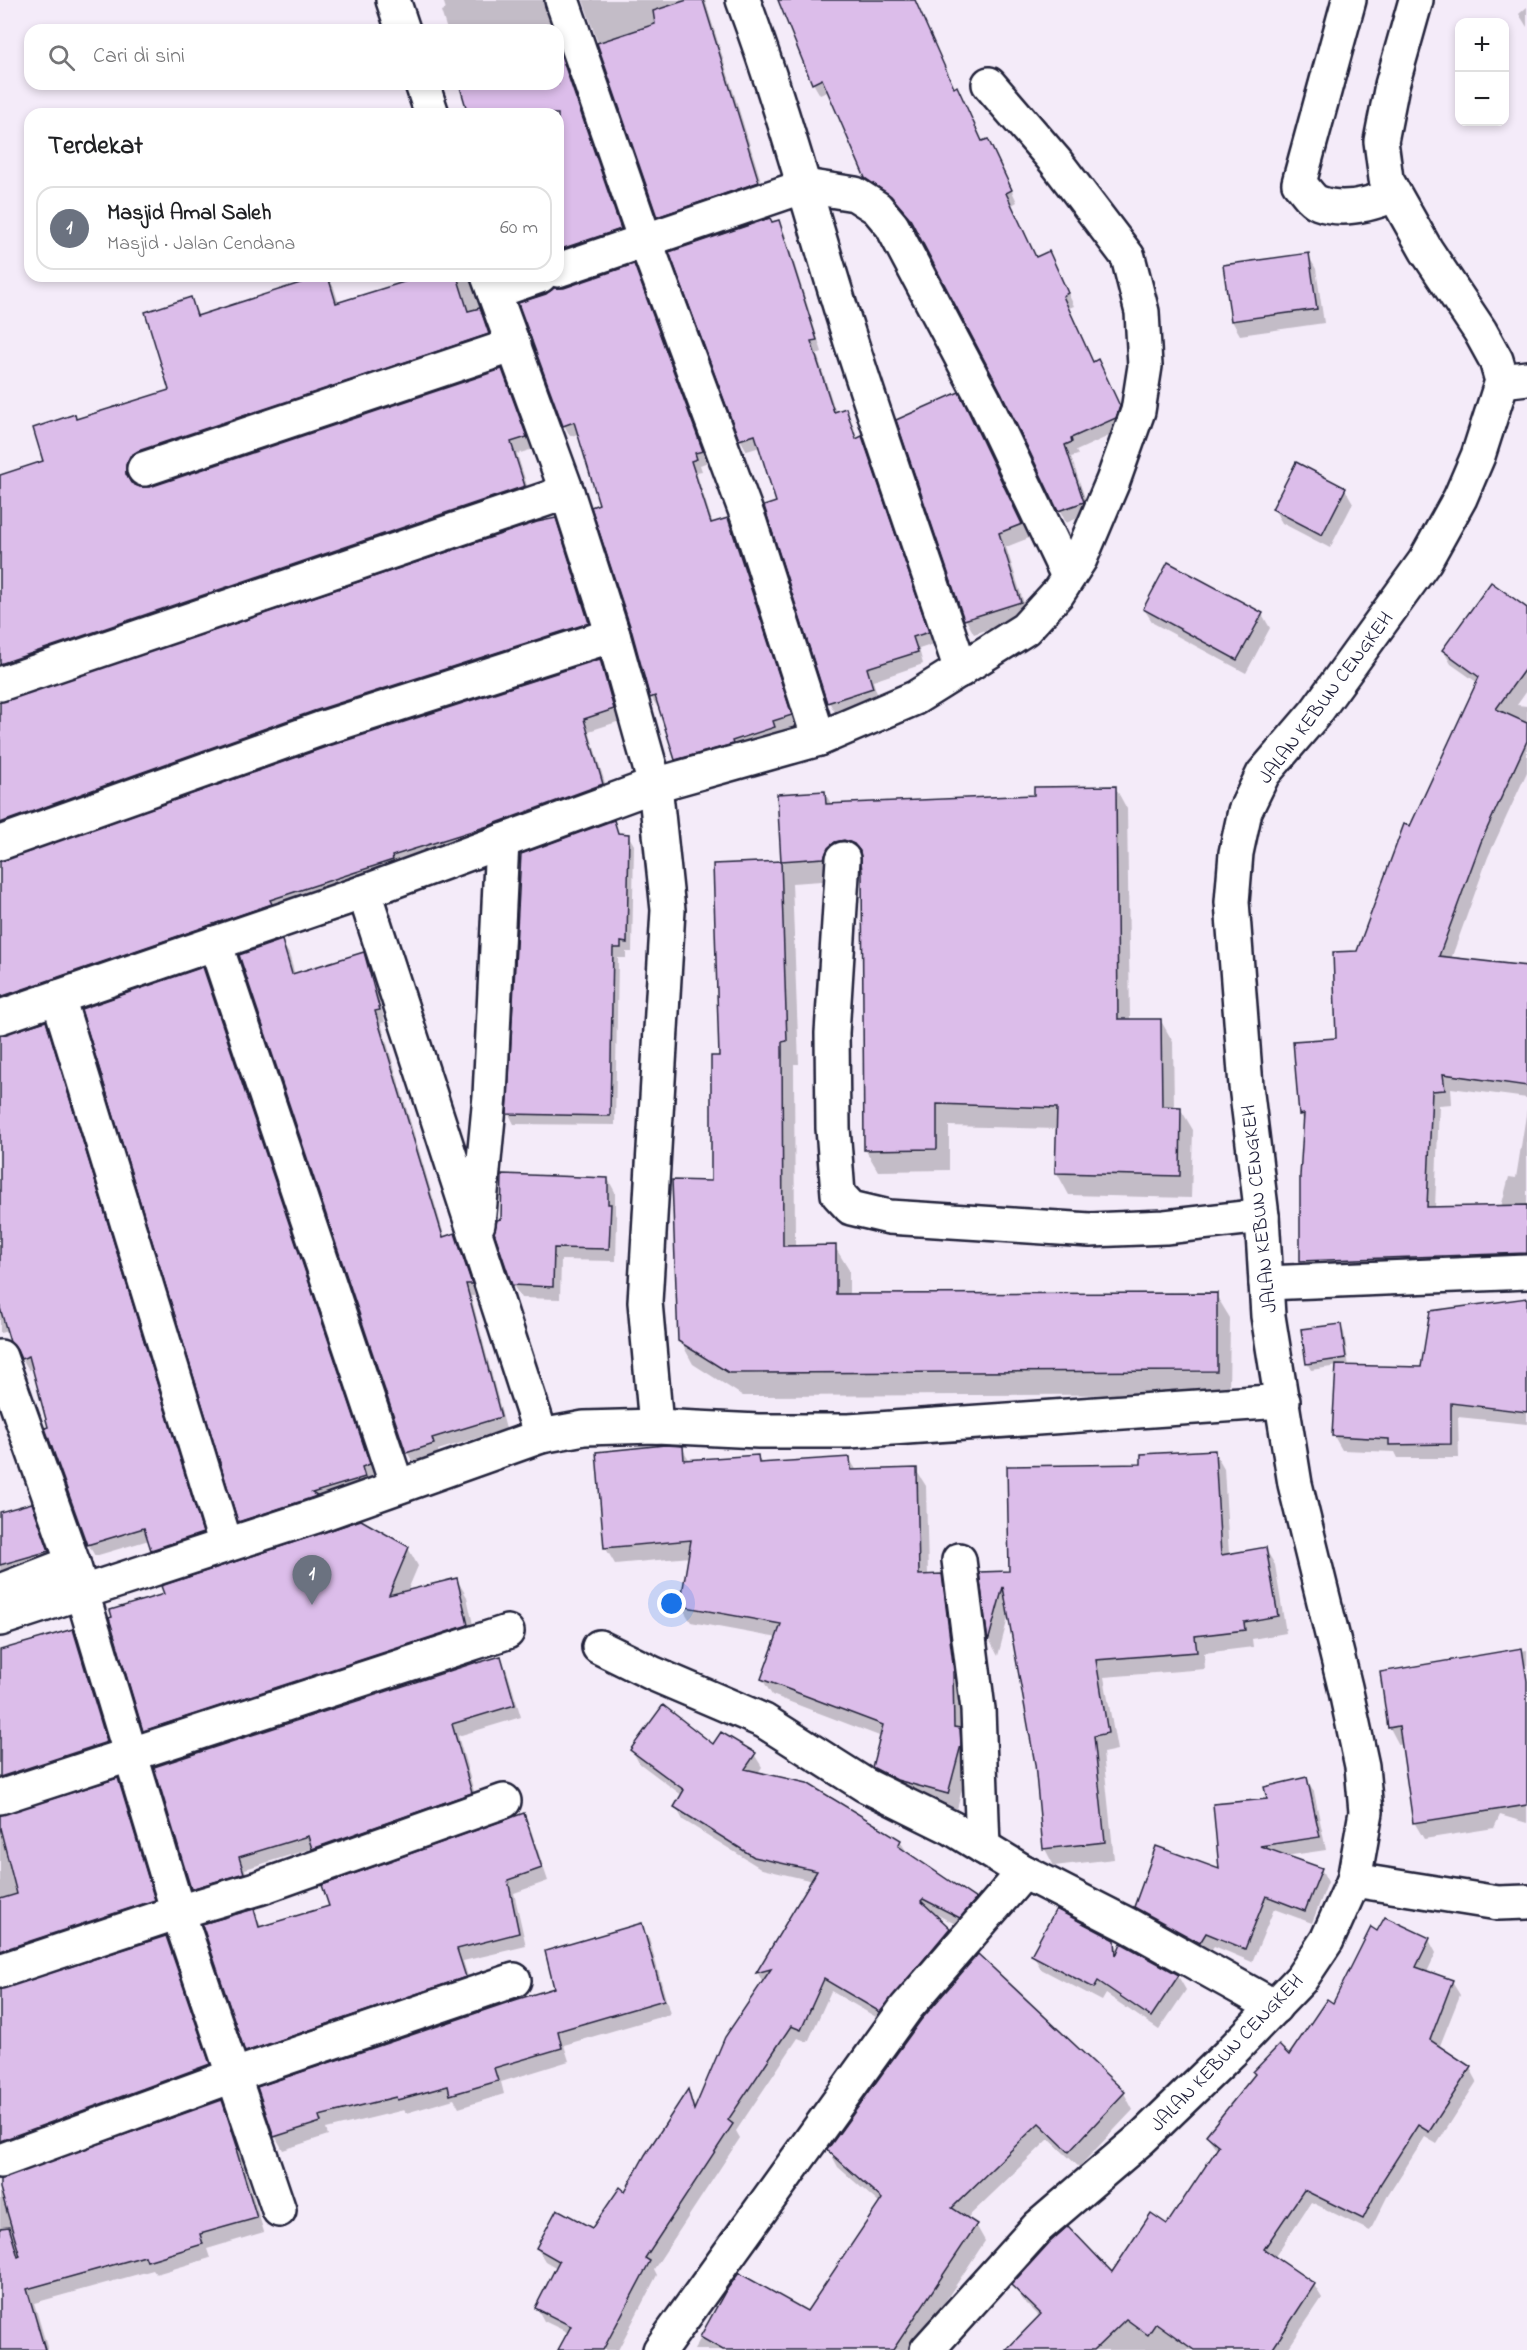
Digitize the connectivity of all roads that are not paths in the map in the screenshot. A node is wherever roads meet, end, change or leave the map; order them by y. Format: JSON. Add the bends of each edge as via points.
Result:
{"nodes":[{"id":1,"x":393,"y":0,"type":"edge"},
{"id":2,"x":562,"y":0,"type":"edge"},
{"id":3,"x":743,"y":0,"type":"edge"},
{"id":4,"x":1349,"y":0,"type":"edge"},
{"id":5,"x":1416,"y":0,"type":"edge"},
{"id":6,"x":401,"y":24,"type":"edge"},
{"id":7,"x":989,"y":84,"type":"dead end"},
{"id":8,"x":424,"y":90,"type":"edge"},
{"id":9,"x":430,"y":108,"type":"edge"},
{"id":10,"x":805,"y":186,"type":"junction"},
{"id":11,"x":1394,"y":195,"type":"junction"},
{"id":12,"x":645,"y":240,"type":"junction"},
{"id":13,"x":564,"y":268,"type":"edge"},
{"id":14,"x":491,"y":284,"type":"edge"},
{"id":15,"x":514,"y":345,"type":"junction"},
{"id":16,"x":1515,"y":380,"type":"edge"},
{"id":17,"x":144,"y":469,"type":"dead end"},
{"id":18,"x":567,"y":492,"type":"junction"},
{"id":19,"x":1068,"y":576,"type":"junction"},
{"id":20,"x":613,"y":635,"type":"junction"},
{"id":21,"x":961,"y":670,"type":"junction"},
{"id":22,"x":0,"y":684,"type":"edge"},
{"id":23,"x":819,"y":739,"type":"junction"},
{"id":24,"x":655,"y":785,"type":"junction"},
{"id":25,"x":501,"y":841,"type":"junction"},
{"id":26,"x":0,"y":843,"type":"edge"},
{"id":27,"x":843,"y":859,"type":"dead end"},
{"id":28,"x":364,"y":892,"type":"junction"},
{"id":29,"x":215,"y":943,"type":"junction"},
{"id":30,"x":58,"y":997,"type":"junction"},
{"id":31,"x":0,"y":1017,"type":"edge"},
{"id":32,"x":1262,"y":1216,"type":"junction"},
{"id":33,"x":476,"y":1237,"type":"junction"},
{"id":34,"x":1527,"y":1272,"type":"edge"},
{"id":35,"x":1266,"y":1283,"type":"junction"},
{"id":36,"x":0,"y":1357,"type":"edge"},
{"id":37,"x":1282,"y":1401,"type":"junction"},
{"id":38,"x":657,"y":1426,"type":"junction"},
{"id":39,"x":541,"y":1436,"type":"junction"},
{"id":40,"x":397,"y":1486,"type":"junction"},
{"id":41,"x":226,"y":1545,"type":"junction"},
{"id":42,"x":959,"y":1560,"type":"dead end"},
{"id":43,"x":77,"y":1579,"type":"junction"},
{"id":44,"x":0,"y":1591,"type":"edge"},
{"id":45,"x":0,"y":1619,"type":"edge"},
{"id":46,"x":507,"y":1632,"type":"dead end"},
{"id":47,"x":599,"y":1647,"type":"dead end"},
{"id":48,"x":129,"y":1753,"type":"junction"},
{"id":49,"x":0,"y":1797,"type":"edge"},
{"id":50,"x":504,"y":1801,"type":"dead end"},
{"id":51,"x":983,"y":1847,"type":"junction"},
{"id":52,"x":1024,"y":1872,"type":"junction"},
{"id":53,"x":1354,"y":1880,"type":"junction"},
{"id":54,"x":1527,"y":1902,"type":"edge"},
{"id":55,"x":178,"y":1912,"type":"junction"},
{"id":56,"x":0,"y":1971,"type":"edge"},
{"id":57,"x":514,"y":1980,"type":"dead end"},
{"id":58,"x":1275,"y":2007,"type":"junction"},
{"id":59,"x":234,"y":2075,"type":"junction"},
{"id":60,"x":0,"y":2161,"type":"edge"},
{"id":61,"x":279,"y":2210,"type":"dead end"},
{"id":62,"x":660,"y":2350,"type":"edge"},
{"id":63,"x":927,"y":2350,"type":"edge"}],
"edges":[{"from":1,"to":6,"type":"street"},
{"from":2,"to":12,"type":"street"},
{"from":3,"to":10,"type":"street"},
{"from":4,"to":11,"type":"street","via":[[1299,183],[1318,202],[1335,206],[1356,206]]},
{"from":5,"to":11,"type":"street","name":"JALAN KEBUN CENGKEH","via":[[1381,141],[1386,179]]},
{"from":7,"to":19,"type":"street","via":[[1056,162],[1128,257],[1142,312],[1145,366],[1138,411],[1080,559]]},
{"from":8,"to":9,"type":"street"},
{"from":10,"to":12,"type":"street"},
{"from":10,"to":19,"type":"street","via":[[855,194],[877,208],[891,226],[984,400]]},
{"from":10,"to":21,"type":"street","via":[[851,342]]},
{"from":11,"to":16,"type":"street","name":"JALAN KEBUN CENGKEH","via":[[1496,360]]},
{"from":12,"to":13,"type":"street"},
{"from":12,"to":23,"type":"street","via":[[750,524]]},
{"from":14,"to":15,"type":"street"},
{"from":15,"to":17,"type":"street"},
{"from":15,"to":18,"type":"street"},
{"from":16,"to":32,"type":"street","name":"JALAN KEBUN CENGKEH","via":[[1460,498],[1425,561],[1316,712],[1263,774],[1245,812],[1236,853],[1232,902],[1246,1086]]},
{"from":18,"to":20,"type":"street"},
{"from":18,"to":22,"type":"street"},
{"from":19,"to":21,"type":"street","via":[[1025,629]]},
{"from":20,"to":24,"type":"street"},
{"from":20,"to":26,"type":"street","via":[[320,729]]},
{"from":21,"to":23,"type":"street","via":[[915,698]]},
{"from":23,"to":24,"type":"street"},
{"from":24,"to":25,"type":"street"},
{"from":24,"to":38,"type":"street","via":[[668,910],[645,1302]]},
{"from":25,"to":28,"type":"street"},
{"from":25,"to":33,"type":"street","via":[[490,1096]]},
{"from":27,"to":32,"type":"street","via":[[832,1033],[833,1128],[837,1194],[850,1208],[889,1217],[1090,1230],[1164,1227]]},
{"from":28,"to":29,"type":"street"},
{"from":28,"to":33,"type":"street"},
{"from":29,"to":30,"type":"street"},
{"from":29,"to":40,"type":"street"},
{"from":30,"to":31,"type":"street"},
{"from":30,"to":41,"type":"street"},
{"from":32,"to":35,"type":"street","name":"JALAN KEBUN CENGKEH"},
{"from":33,"to":39,"type":"street"},
{"from":34,"to":35,"type":"street"},
{"from":35,"to":37,"type":"street","name":"JALAN KEBUN CENGKEH"},
{"from":36,"to":43,"type":"street"},
{"from":37,"to":38,"type":"street","via":[[849,1431]]},
{"from":37,"to":53,"type":"street","name":"JALAN KEBUN CENGKEH","via":[[1295,1484],[1362,1767],[1366,1812]]},
{"from":38,"to":39,"type":"street","via":[[589,1428]]},
{"from":39,"to":40,"type":"street"},
{"from":40,"to":41,"type":"street"},
{"from":41,"to":43,"type":"street"},
{"from":42,"to":51,"type":"street","via":[[978,1709]]},
{"from":43,"to":44,"type":"street"},
{"from":43,"to":45,"type":"street"},
{"from":43,"to":48,"type":"street"},
{"from":46,"to":48,"type":"street"},
{"from":47,"to":51,"type":"street","via":[[764,1721],[865,1785]]},
{"from":48,"to":49,"type":"street"},
{"from":48,"to":55,"type":"street"},
{"from":50,"to":55,"type":"street","via":[[259,1888]]},
{"from":51,"to":52,"type":"street"},
{"from":52,"to":58,"type":"street"},
{"from":52,"to":62,"type":"street","via":[[906,2008]]},
{"from":53,"to":54,"type":"street","via":[[1498,1903]]},
{"from":53,"to":58,"type":"street","name":"JALAN KEBUN CENGKEH","via":[[1327,1940],[1301,1979]]},
{"from":55,"to":56,"type":"street"},
{"from":55,"to":59,"type":"street"},
{"from":57,"to":59,"type":"street"},
{"from":58,"to":63,"type":"street","name":"JALAN KEBUN CENGKEH","via":[[1142,2138],[1038,2227]]},
{"from":59,"to":60,"type":"street"},
{"from":59,"to":61,"type":"street"}]}
